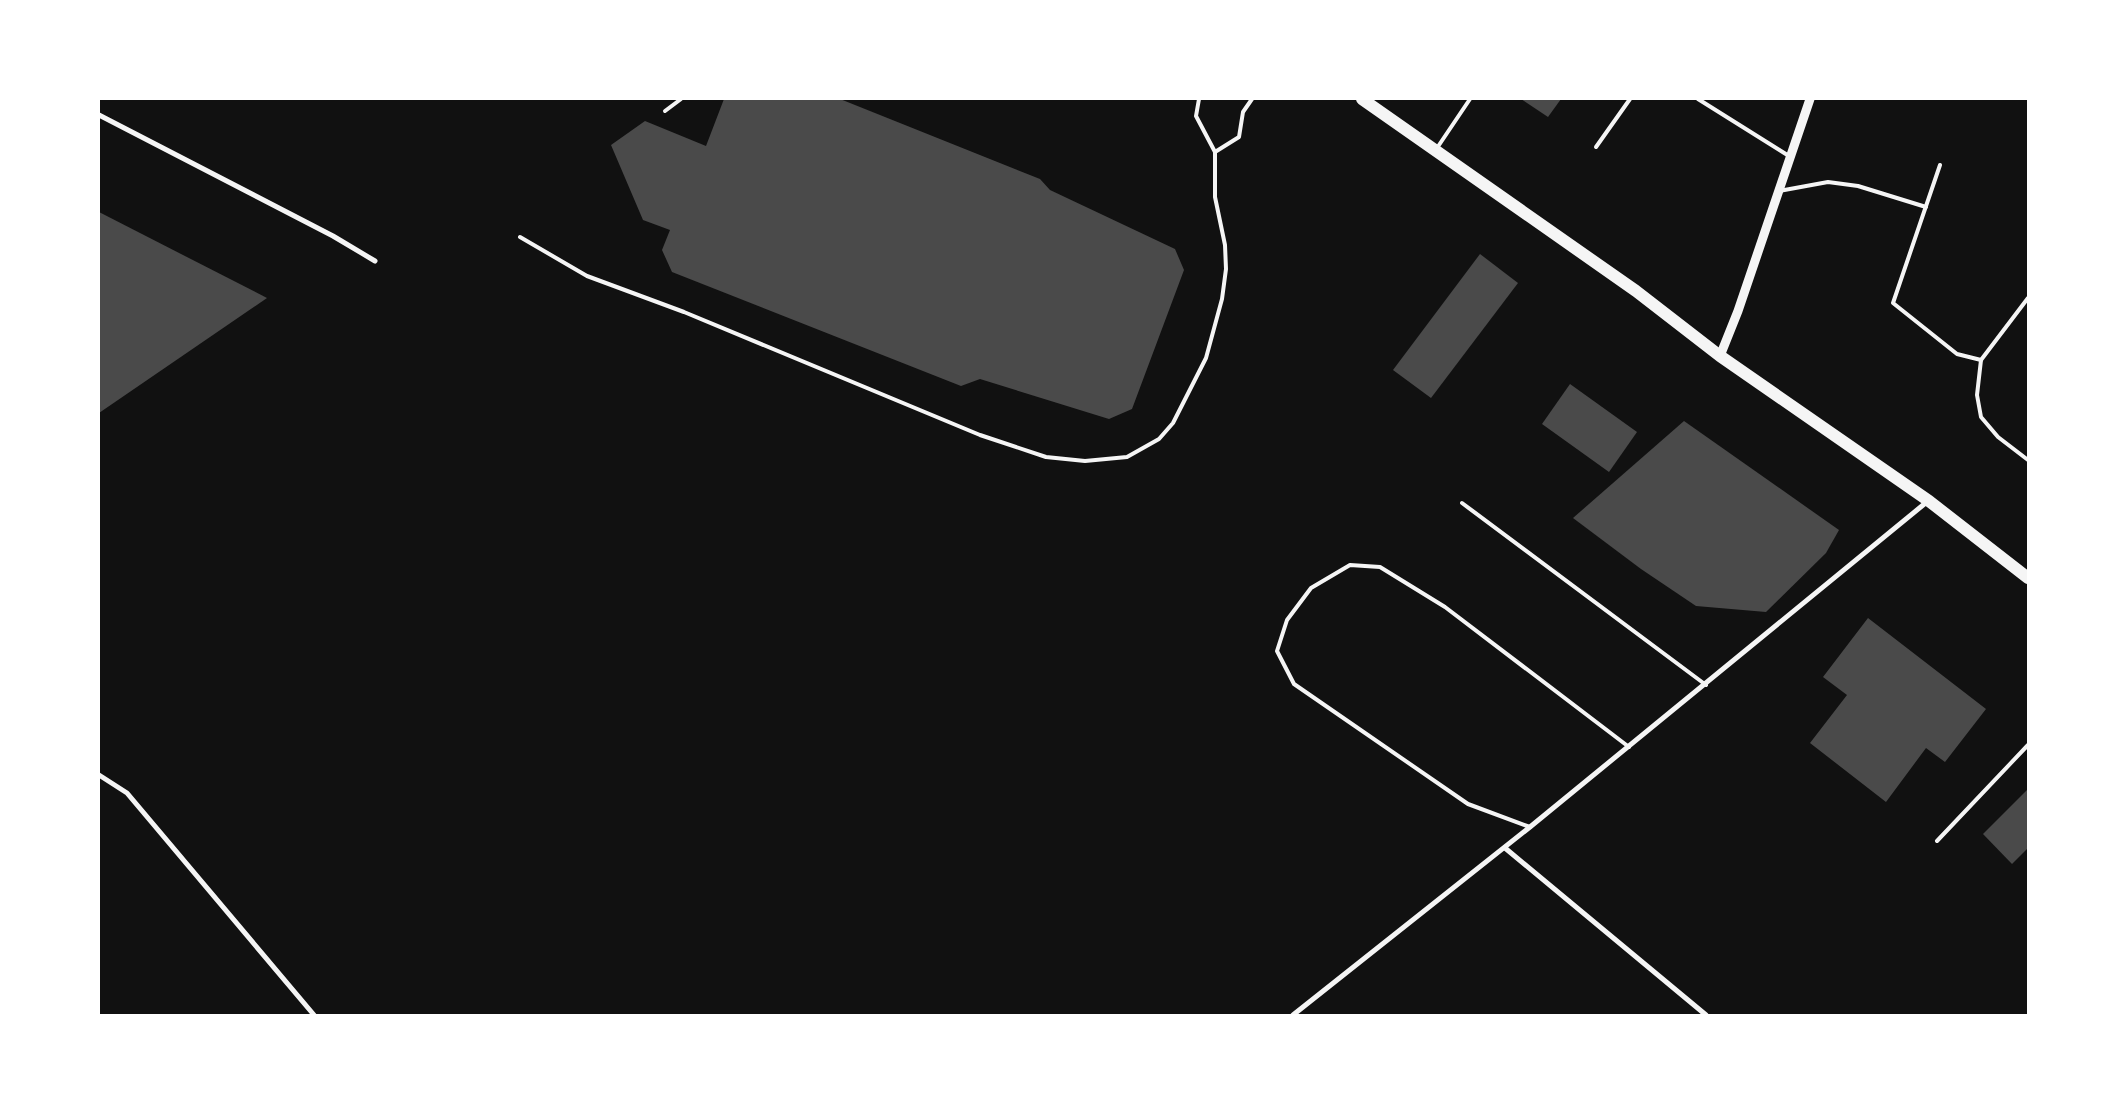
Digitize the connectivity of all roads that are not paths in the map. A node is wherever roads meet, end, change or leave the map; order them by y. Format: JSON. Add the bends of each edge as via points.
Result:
{"nodes":[{"id":1,"x":681,"y":99,"type":"edge"},
{"id":2,"x":1199,"y":99,"type":"edge"},
{"id":3,"x":1252,"y":99,"type":"edge"},
{"id":4,"x":1362,"y":99,"type":"edge"},
{"id":5,"x":1470,"y":99,"type":"edge"},
{"id":6,"x":1630,"y":99,"type":"edge"},
{"id":7,"x":1698,"y":99,"type":"edge"},
{"id":8,"x":1810,"y":99,"type":"edge"},
{"id":9,"x":665,"y":111,"type":"dead end"},
{"id":10,"x":99,"y":115,"type":"edge"},
{"id":11,"x":1596,"y":147,"type":"dead end"},
{"id":12,"x":1436,"y":150,"type":"junction"},
{"id":13,"x":1215,"y":152,"type":"junction"},
{"id":14,"x":1790,"y":156,"type":"junction"},
{"id":15,"x":1940,"y":165,"type":"dead end"},
{"id":16,"x":1779,"y":191,"type":"junction"},
{"id":17,"x":1926,"y":207,"type":"junction"},
{"id":18,"x":520,"y":237,"type":"dead end"},
{"id":19,"x":375,"y":261,"type":"dead end"},
{"id":20,"x":2028,"y":298,"type":"edge"},
{"id":21,"x":1720,"y":356,"type":"junction"},
{"id":22,"x":1981,"y":360,"type":"junction"},
{"id":23,"x":2028,"y":460,"type":"edge"},
{"id":24,"x":1929,"y":500,"type":"junction"},
{"id":25,"x":1462,"y":503,"type":"dead end"},
{"id":26,"x":2028,"y":578,"type":"edge"},
{"id":27,"x":1706,"y":684,"type":"junction"},
{"id":28,"x":2028,"y":745,"type":"edge"},
{"id":29,"x":1629,"y":747,"type":"junction"},
{"id":30,"x":99,"y":775,"type":"edge"},
{"id":31,"x":1530,"y":827,"type":"junction"},
{"id":32,"x":1937,"y":841,"type":"dead end"},
{"id":33,"x":1505,"y":848,"type":"junction"},
{"id":34,"x":314,"y":1015,"type":"edge"},
{"id":35,"x":1293,"y":1015,"type":"edge"},
{"id":36,"x":1706,"y":1015,"type":"edge"}],
"edges":[{"from":1,"to":9,"type":"lane"},
{"from":2,"to":13,"type":"lane","via":[[1196,116]]},
{"from":3,"to":13,"type":"lane","via":[[1243,112],[1239,137]]},
{"from":4,"to":12,"type":"main road"},
{"from":5,"to":12,"type":"lane"},
{"from":6,"to":11,"type":"lane"},
{"from":7,"to":14,"type":"lane"},
{"from":8,"to":14,"type":"street"},
{"from":10,"to":19,"type":"street"},
{"from":12,"to":21,"type":"main road","via":[[1636,290]]},
{"from":13,"to":18,"type":"lane","via":[[1214,197],[1225,245],[1226,269],[1222,299],[1206,358],[1173,423],[1159,439],[1127,457],[1086,461],[1046,457],[980,435],[684,312],[587,276]]},
{"from":14,"to":16,"type":"street"},
{"from":15,"to":17,"type":"lane"},
{"from":16,"to":17,"type":"lane","via":[[1828,182],[1858,186]]},
{"from":16,"to":21,"type":"street"},
{"from":17,"to":22,"type":"lane","via":[[1893,303],[1957,354]]},
{"from":20,"to":22,"type":"lane"},
{"from":21,"to":24,"type":"main road"},
{"from":22,"to":23,"type":"lane","via":[[1977,395],[1981,417],[1998,437]]},
{"from":24,"to":26,"type":"main road"},
{"from":24,"to":27,"type":"street"},
{"from":25,"to":27,"type":"lane"},
{"from":27,"to":29,"type":"street"},
{"from":28,"to":32,"type":"lane"},
{"from":29,"to":31,"type":"street"},
{"from":29,"to":31,"type":"lane","via":[[1445,608],[1380,567],[1350,565],[1311,588],[1287,620],[1277,651],[1294,684],[1468,804]]},
{"from":30,"to":34,"type":"street","via":[[127,793]]},
{"from":31,"to":33,"type":"street"},
{"from":33,"to":35,"type":"street"},
{"from":33,"to":36,"type":"street"}]}
